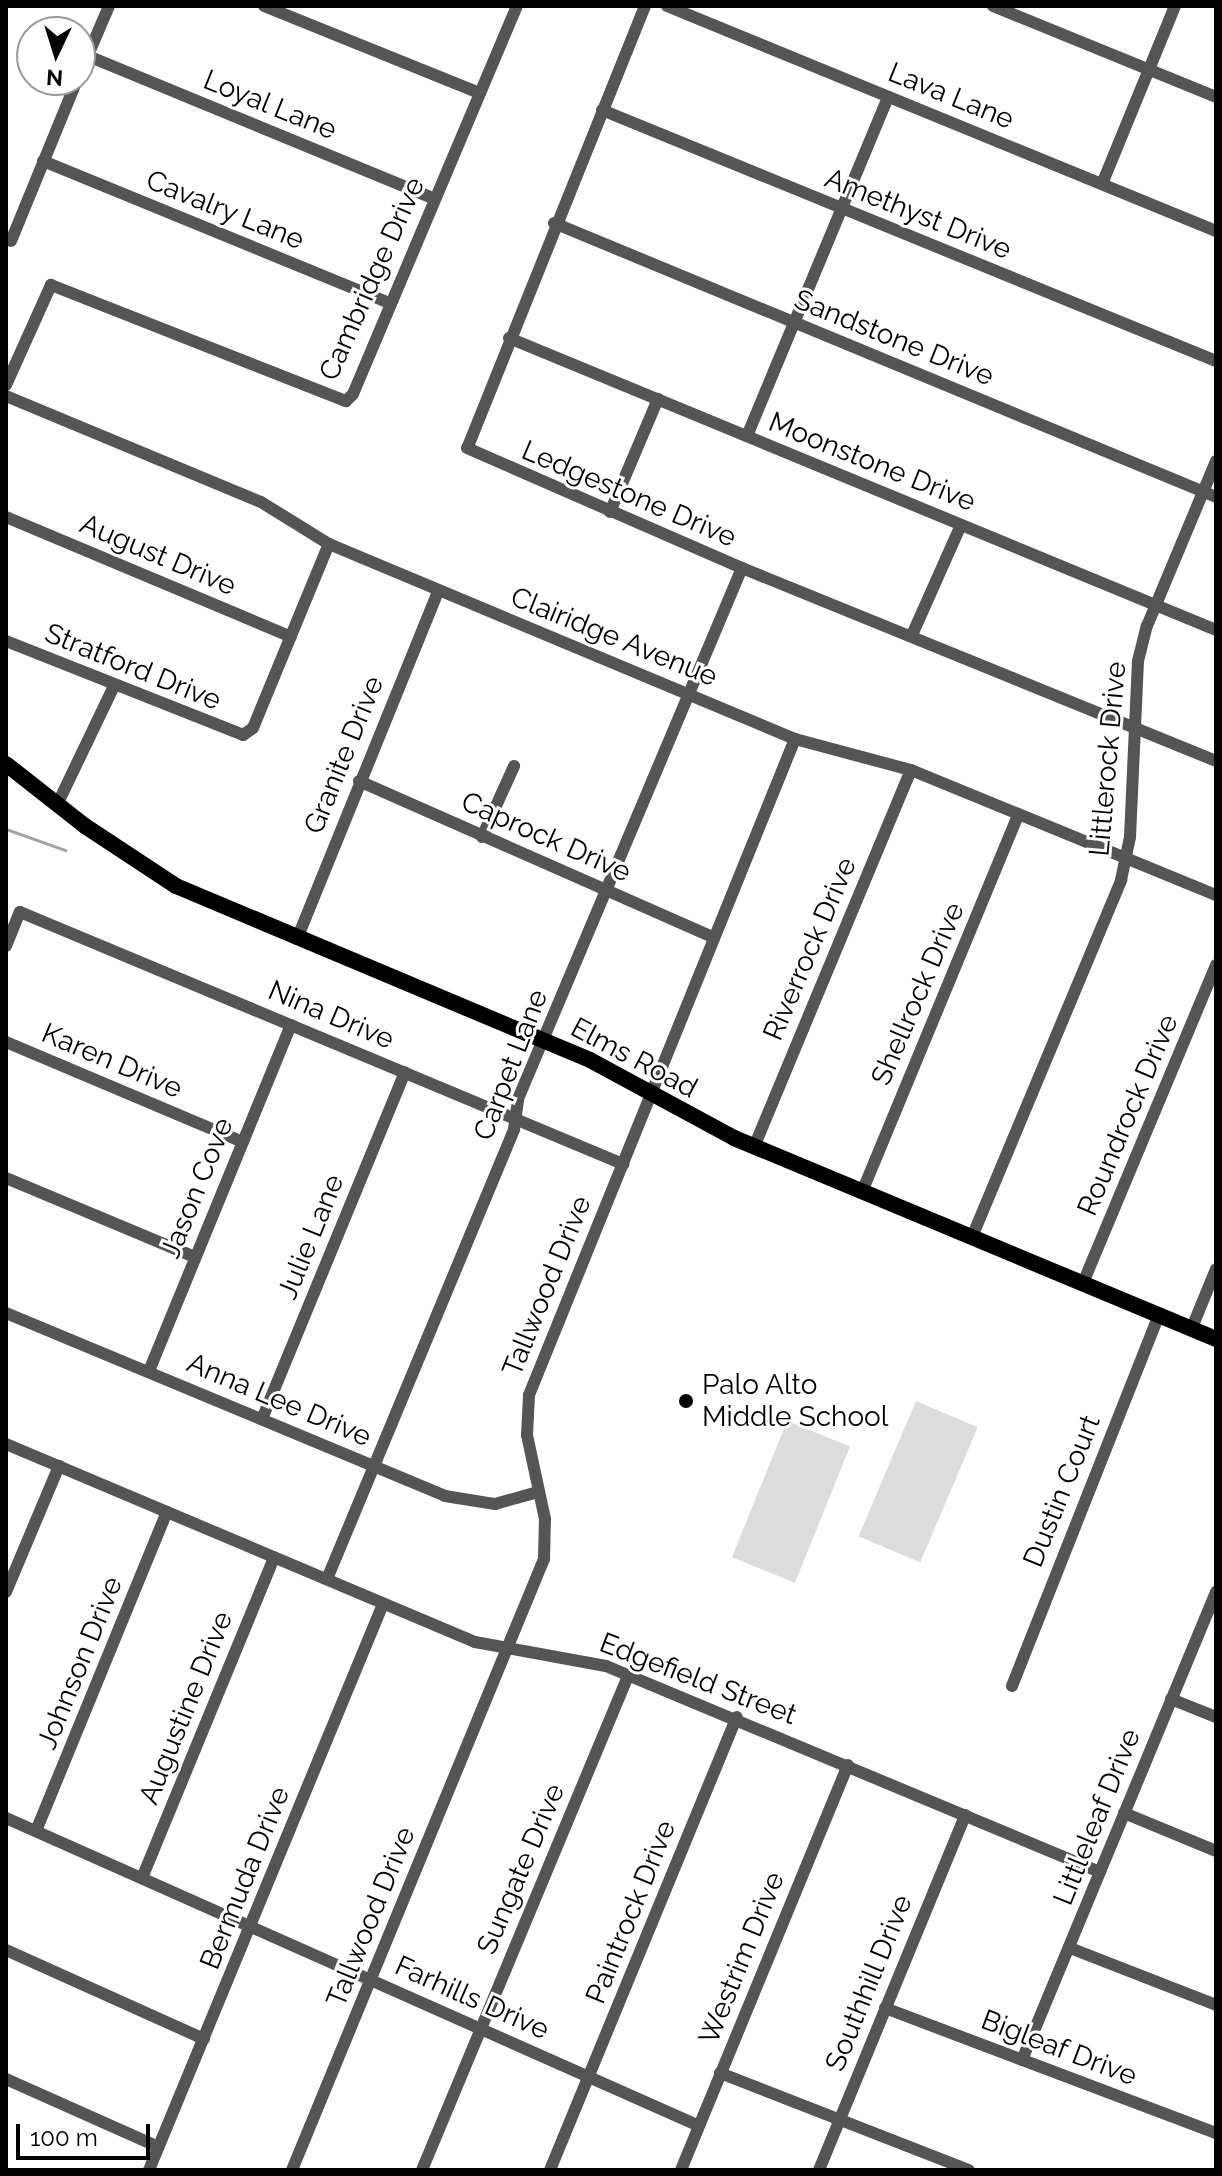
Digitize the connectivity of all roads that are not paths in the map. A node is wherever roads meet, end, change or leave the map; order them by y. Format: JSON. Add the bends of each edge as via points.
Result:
{"nodes":[{"id":1,"x":109,"y":6,"type":"edge"},
{"id":2,"x":264,"y":6,"type":"edge"},
{"id":3,"x":517,"y":6,"type":"edge"},
{"id":4,"x":645,"y":6,"type":"edge"},
{"id":5,"x":667,"y":6,"type":"edge"},
{"id":6,"x":993,"y":6,"type":"edge"},
{"id":7,"x":1175,"y":6,"type":"edge"},
{"id":8,"x":96,"y":37,"type":"edge"},
{"id":9,"x":96,"y":59,"type":"edge"},
{"id":10,"x":1149,"y":70,"type":"junction"},
{"id":11,"x":479,"y":93,"type":"junction"},
{"id":12,"x":70,"y":96,"type":"edge"},
{"id":13,"x":888,"y":97,"type":"junction"},
{"id":14,"x":1216,"y":97,"type":"edge"},
{"id":15,"x":602,"y":110,"type":"junction"},
{"id":16,"x":43,"y":161,"type":"junction"},
{"id":17,"x":1102,"y":184,"type":"junction"},
{"id":18,"x":433,"y":198,"type":"junction"},
{"id":19,"x":842,"y":208,"type":"junction"},
{"id":20,"x":554,"y":223,"type":"junction"},
{"id":21,"x":1216,"y":231,"type":"edge"},
{"id":22,"x":11,"y":241,"type":"dead end"},
{"id":23,"x":390,"y":303,"type":"junction"},
{"id":24,"x":794,"y":322,"type":"junction"},
{"id":25,"x":509,"y":338,"type":"junction"},
{"id":26,"x":1216,"y":361,"type":"edge"},
{"id":27,"x":6,"y":385,"type":"edge"},
{"id":28,"x":6,"y":396,"type":"edge"},
{"id":29,"x":658,"y":399,"type":"junction"},
{"id":30,"x":747,"y":436,"type":"junction"},
{"id":31,"x":1216,"y":461,"type":"edge"},
{"id":32,"x":1210,"y":494,"type":"edge"},
{"id":33,"x":610,"y":512,"type":"junction"},
{"id":34,"x":6,"y":517,"type":"edge"},
{"id":35,"x":961,"y":525,"type":"junction"},
{"id":36,"x":329,"y":544,"type":"junction"},
{"id":37,"x":742,"y":568,"type":"junction"},
{"id":38,"x":438,"y":591,"type":"junction"},
{"id":39,"x":1156,"y":605,"type":"junction"},
{"id":40,"x":1216,"y":630,"type":"edge"},
{"id":41,"x":912,"y":635,"type":"junction"},
{"id":42,"x":291,"y":637,"type":"junction"},
{"id":43,"x":6,"y":641,"type":"edge"},
{"id":44,"x":114,"y":686,"type":"junction"},
{"id":45,"x":690,"y":693,"type":"junction"},
{"id":46,"x":1133,"y":726,"type":"junction"},
{"id":47,"x":795,"y":739,"type":"junction"},
{"id":48,"x":1216,"y":761,"type":"edge"},
{"id":49,"x":6,"y":764,"type":"edge"},
{"id":50,"x":514,"y":766,"type":"dead end"},
{"id":51,"x":911,"y":770,"type":"junction"},
{"id":52,"x":359,"y":781,"type":"junction"},
{"id":53,"x":57,"y":805,"type":"junction"},
{"id":54,"x":1018,"y":815,"type":"junction"},
{"id":55,"x":482,"y":837,"type":"junction"},
{"id":56,"x":1126,"y":858,"type":"junction"},
{"id":57,"x":608,"y":891,"type":"junction"},
{"id":58,"x":1216,"y":895,"type":"edge"},
{"id":59,"x":713,"y":937,"type":"junction"},
{"id":60,"x":297,"y":939,"type":"junction"},
{"id":61,"x":6,"y":946,"type":"edge"},
{"id":62,"x":1216,"y":965,"type":"edge"},
{"id":63,"x":291,"y":1025,"type":"junction"},
{"id":64,"x":543,"y":1040,"type":"junction"},
{"id":65,"x":6,"y":1042,"type":"edge"},
{"id":66,"x":405,"y":1072,"type":"junction"},
{"id":67,"x":650,"y":1096,"type":"junction"},
{"id":68,"x":516,"y":1119,"type":"junction"},
{"id":69,"x":243,"y":1142,"type":"junction"},
{"id":70,"x":754,"y":1147,"type":"junction"},
{"id":71,"x":623,"y":1164,"type":"junction"},
{"id":72,"x":6,"y":1178,"type":"edge"},
{"id":73,"x":862,"y":1192,"type":"junction"},
{"id":74,"x":972,"y":1237,"type":"junction"},
{"id":75,"x":195,"y":1257,"type":"junction"},
{"id":76,"x":1216,"y":1269,"type":"edge"},
{"id":77,"x":1083,"y":1283,"type":"junction"},
{"id":78,"x":6,"y":1313,"type":"edge"},
{"id":79,"x":1159,"y":1315,"type":"junction"},
{"id":80,"x":1191,"y":1330,"type":"junction"},
{"id":81,"x":1216,"y":1339,"type":"edge"},
{"id":82,"x":149,"y":1371,"type":"junction"},
{"id":83,"x":262,"y":1419,"type":"junction"},
{"id":84,"x":6,"y":1444,"type":"edge"},
{"id":85,"x":59,"y":1466,"type":"junction"},
{"id":86,"x":375,"y":1466,"type":"junction"},
{"id":87,"x":538,"y":1492,"type":"junction"},
{"id":88,"x":167,"y":1512,"type":"junction"},
{"id":89,"x":274,"y":1557,"type":"junction"},
{"id":90,"x":327,"y":1579,"type":"junction"},
{"id":91,"x":6,"y":1592,"type":"edge"},
{"id":92,"x":1216,"y":1592,"type":"edge"},
{"id":93,"x":383,"y":1604,"type":"junction"},
{"id":94,"x":507,"y":1650,"type":"junction"},
{"id":95,"x":628,"y":1676,"type":"junction"},
{"id":96,"x":1012,"y":1686,"type":"dead end"},
{"id":97,"x":1171,"y":1699,"type":"junction"},
{"id":98,"x":737,"y":1717,"type":"junction"},
{"id":99,"x":1216,"y":1717,"type":"edge"},
{"id":100,"x":848,"y":1765,"type":"junction"},
{"id":101,"x":1124,"y":1813,"type":"junction"},
{"id":102,"x":965,"y":1815,"type":"junction"},
{"id":103,"x":6,"y":1818,"type":"edge"},
{"id":104,"x":36,"y":1831,"type":"junction"},
{"id":105,"x":1216,"y":1851,"type":"edge"},
{"id":106,"x":1100,"y":1872,"type":"junction"},
{"id":107,"x":142,"y":1878,"type":"junction"},
{"id":108,"x":251,"y":1926,"type":"junction"},
{"id":109,"x":1070,"y":1948,"type":"junction"},
{"id":110,"x":6,"y":1950,"type":"edge"},
{"id":111,"x":371,"y":1980,"type":"junction"},
{"id":112,"x":1216,"y":2005,"type":"edge"},
{"id":113,"x":885,"y":2008,"type":"junction"},
{"id":114,"x":481,"y":2029,"type":"junction"},
{"id":115,"x":204,"y":2039,"type":"junction"},
{"id":116,"x":1022,"y":2060,"type":"junction"},
{"id":117,"x":720,"y":2073,"type":"junction"},
{"id":118,"x":589,"y":2077,"type":"junction"},
{"id":119,"x":6,"y":2079,"type":"edge"},
{"id":120,"x":838,"y":2120,"type":"junction"},
{"id":121,"x":699,"y":2126,"type":"junction"},
{"id":122,"x":1216,"y":2133,"type":"edge"},
{"id":123,"x":159,"y":2147,"type":"junction"},
{"id":124,"x":149,"y":2170,"type":"edge"},
{"id":125,"x":292,"y":2170,"type":"edge"},
{"id":126,"x":422,"y":2170,"type":"edge"},
{"id":127,"x":550,"y":2170,"type":"edge"},
{"id":128,"x":681,"y":2170,"type":"edge"},
{"id":129,"x":819,"y":2170,"type":"edge"},
{"id":130,"x":969,"y":2170,"type":"edge"}],
"edges":[{"from":1,"to":8,"type":"street"},
{"from":2,"to":11,"type":"street"},
{"from":3,"to":11,"type":"street","name":"Cambridge Drive"},
{"from":4,"to":15,"type":"street","name":"Ledgestone Drive"},
{"from":5,"to":13,"type":"street","name":"Lava Lane"},
{"from":6,"to":10,"type":"street"},
{"from":7,"to":10,"type":"street"},
{"from":9,"to":18,"type":"street","name":"Loyal Lane"},
{"from":10,"to":14,"type":"street"},
{"from":10,"to":17,"type":"street"},
{"from":11,"to":18,"type":"street","name":"Cambridge Drive"},
{"from":12,"to":16,"type":"street"},
{"from":13,"to":17,"type":"street","name":"Lava Lane"},
{"from":13,"to":19,"type":"street"},
{"from":15,"to":19,"type":"street","name":"Amethyst Drive"},
{"from":15,"to":20,"type":"street","name":"Ledgestone Drive"},
{"from":16,"to":22,"type":"street"},
{"from":16,"to":23,"type":"street","name":"Cavalry Lane"},
{"from":17,"to":21,"type":"street","name":"Lava Lane"},
{"from":18,"to":23,"type":"street","name":"Cambridge Drive"},
{"from":19,"to":24,"type":"street"},
{"from":19,"to":26,"type":"street","name":"Amethyst Drive"},
{"from":20,"to":24,"type":"street","name":"Sandstone Drive"},
{"from":20,"to":25,"type":"street","name":"Ledgestone Drive"},
{"from":23,"to":27,"type":"street","name":"Cambridge Drive","via":[[353,394],[337,401],[51,285]]},
{"from":24,"to":30,"type":"street"},
{"from":24,"to":32,"type":"street","name":"Sandstone Drive"},
{"from":25,"to":29,"type":"street","name":"Moonstone Drive"},
{"from":25,"to":33,"type":"street","name":"Ledgestone Drive","via":[[467,448]]},
{"from":28,"to":36,"type":"street","name":"Clairidge Avenue","via":[[261,502]]},
{"from":29,"to":30,"type":"street","name":"Moonstone Drive"},
{"from":29,"to":33,"type":"street"},
{"from":30,"to":35,"type":"street","name":"Moonstone Drive"},
{"from":31,"to":32,"type":"street","name":"Littlerock Drive"},
{"from":32,"to":39,"type":"street","name":"Littlerock Drive"},
{"from":33,"to":37,"type":"street","name":"Ledgestone Drive"},
{"from":34,"to":42,"type":"street","name":"August Drive"},
{"from":35,"to":39,"type":"street","name":"Moonstone Drive"},
{"from":35,"to":41,"type":"street"},
{"from":36,"to":38,"type":"street","name":"Clairidge Avenue"},
{"from":36,"to":42,"type":"street"},
{"from":37,"to":41,"type":"street","name":"Ledgestone Drive"},
{"from":37,"to":45,"type":"street","name":"Carpet Lane"},
{"from":38,"to":45,"type":"street","name":"Clairidge Avenue"},
{"from":38,"to":52,"type":"street","name":"Granite Drive"},
{"from":39,"to":40,"type":"street","name":"Moonstone Drive"},
{"from":39,"to":46,"type":"street","name":"Littlerock Drive","via":[[1138,661]]},
{"from":41,"to":46,"type":"street","name":"Ledgestone Drive"},
{"from":42,"to":44,"type":"street","name":"Stratford Drive","via":[[253,728],[243,735]]},
{"from":43,"to":44,"type":"street","name":"Stratford Drive"},
{"from":44,"to":53,"type":"street"},
{"from":45,"to":47,"type":"street","name":"Clairidge Avenue"},
{"from":45,"to":57,"type":"street","name":"Carpet Lane"},
{"from":46,"to":48,"type":"street","name":"Ledgestone Drive"},
{"from":46,"to":56,"type":"street","name":"Littlerock Drive"},
{"from":47,"to":51,"type":"street","name":"Clairidge Avenue"},
{"from":47,"to":59,"type":"street","name":"Tallwood Drive"},
{"from":49,"to":53,"type":"main road","name":"Elms Road"},
{"from":50,"to":55,"type":"street"},
{"from":51,"to":54,"type":"street","name":"Clairidge Avenue"},
{"from":51,"to":70,"type":"street","name":"Riverrock Drive"},
{"from":52,"to":55,"type":"street","name":"Caprock Drive"},
{"from":52,"to":60,"type":"street","name":"Granite Drive"},
{"from":53,"to":60,"type":"main road","name":"Elms Road","via":[[176,886]]},
{"from":54,"to":56,"type":"street","name":"Clairidge Avenue"},
{"from":54,"to":73,"type":"street","name":"Shellrock Drive"},
{"from":55,"to":57,"type":"street","name":"Caprock Drive"},
{"from":56,"to":58,"type":"street","name":"Clairidge Avenue"},
{"from":56,"to":74,"type":"street","name":"Littlerock Drive","via":[[1114,902]]},
{"from":57,"to":59,"type":"street","name":"Caprock Drive"},
{"from":57,"to":64,"type":"street","name":"Carpet Lane"},
{"from":59,"to":67,"type":"street","name":"Tallwood Drive"},
{"from":60,"to":64,"type":"main road","name":"Elms Road"},
{"from":61,"to":63,"type":"street","name":"Nina Drive","via":[[20,912]]},
{"from":62,"to":77,"type":"street","name":"Roundrock Drive"},
{"from":63,"to":66,"type":"street","name":"Nina Drive"},
{"from":63,"to":69,"type":"street","name":"Jason Cove"},
{"from":64,"to":67,"type":"main road","name":"Elms Road","via":[[624,1076]]},
{"from":64,"to":68,"type":"street","name":"Carpet Lane"},
{"from":65,"to":69,"type":"street","name":"Karen Drive"},
{"from":66,"to":68,"type":"street","name":"Nina Drive"},
{"from":66,"to":83,"type":"street","name":"Julie Lane"},
{"from":67,"to":70,"type":"main road","name":"Elms Road"},
{"from":67,"to":71,"type":"street","name":"Tallwood Drive"},
{"from":68,"to":71,"type":"street","name":"Nina Drive"},
{"from":68,"to":86,"type":"street","name":"Carpet Lane"},
{"from":69,"to":75,"type":"street","name":"Jason Cove"},
{"from":70,"to":73,"type":"main road","name":"Elms Road"},
{"from":71,"to":87,"type":"street","name":"Tallwood Drive","via":[[529,1395],[527,1435]]},
{"from":72,"to":75,"type":"street"},
{"from":73,"to":74,"type":"main road","name":"Elms Road"},
{"from":74,"to":77,"type":"main road","name":"Elms Road"},
{"from":75,"to":82,"type":"street","name":"Jason Cove"},
{"from":76,"to":80,"type":"street"},
{"from":77,"to":79,"type":"main road","name":"Elms Road"},
{"from":78,"to":82,"type":"street","name":"Anna Lee Drive"},
{"from":79,"to":80,"type":"main road","name":"Elms Road"},
{"from":79,"to":96,"type":"street","name":"Dustin Court"},
{"from":80,"to":81,"type":"main road","name":"Elms Road"},
{"from":82,"to":83,"type":"street","name":"Anna Lee Drive"},
{"from":83,"to":86,"type":"street","name":"Anna Lee Drive"},
{"from":84,"to":85,"type":"street","name":"Edgefield Street"},
{"from":85,"to":88,"type":"street","name":"Edgefield Street"},
{"from":85,"to":91,"type":"street"},
{"from":86,"to":87,"type":"street","name":"Anna Lee Drive","via":[[462,1501],[509,1502]]},
{"from":86,"to":90,"type":"street","name":"Carpet Lane"},
{"from":87,"to":94,"type":"street","name":"Tallwood Drive","via":[[547,1545]]},
{"from":88,"to":89,"type":"street","name":"Edgefield Street"},
{"from":88,"to":104,"type":"street","name":"Johnson Drive"},
{"from":89,"to":90,"type":"street","name":"Edgefield Street"},
{"from":89,"to":107,"type":"street","name":"Augustine Drive"},
{"from":90,"to":93,"type":"street","name":"Edgefield Street"},
{"from":92,"to":97,"type":"street","name":"Littleleaf Drive"},
{"from":93,"to":94,"type":"street","name":"Edgefield Street"},
{"from":93,"to":108,"type":"street","name":"Bermuda Drive"},
{"from":94,"to":95,"type":"street","name":"Edgefield Street","via":[[588,1661]]},
{"from":94,"to":111,"type":"street","name":"Tallwood Drive"},
{"from":95,"to":98,"type":"street","name":"Edgefield Street"},
{"from":95,"to":114,"type":"street","name":"Sungate Drive"},
{"from":97,"to":99,"type":"street"},
{"from":97,"to":101,"type":"street","name":"Littleleaf Drive"},
{"from":98,"to":100,"type":"street","name":"Edgefield Street"},
{"from":98,"to":118,"type":"street","name":"Paintrock Drive"},
{"from":100,"to":102,"type":"street","name":"Edgefield Street"},
{"from":100,"to":117,"type":"street","name":"Westrim Drive"},
{"from":101,"to":105,"type":"street"},
{"from":101,"to":106,"type":"street","name":"Littleleaf Drive"},
{"from":102,"to":106,"type":"street","name":"Edgefield Street"},
{"from":102,"to":113,"type":"street","name":"Southhill Drive"},
{"from":103,"to":104,"type":"street","name":"Farhills Drive"},
{"from":104,"to":107,"type":"street","name":"Farhills Drive"},
{"from":106,"to":109,"type":"street","name":"Littleleaf Drive"},
{"from":107,"to":108,"type":"street","name":"Farhills Drive"},
{"from":108,"to":111,"type":"street","name":"Farhills Drive"},
{"from":108,"to":115,"type":"street","name":"Bermuda Drive"},
{"from":109,"to":112,"type":"street"},
{"from":109,"to":116,"type":"street","name":"Littleleaf Drive"},
{"from":110,"to":115,"type":"street"},
{"from":111,"to":114,"type":"street","name":"Farhills Drive"},
{"from":111,"to":125,"type":"street","name":"Tallwood Drive"},
{"from":113,"to":116,"type":"street","name":"Bigleaf Drive"},
{"from":113,"to":120,"type":"street","name":"Southhill Drive"},
{"from":114,"to":118,"type":"street","name":"Farhills Drive"},
{"from":114,"to":126,"type":"street","name":"Sungate Drive"},
{"from":115,"to":123,"type":"street","name":"Bermuda Drive"},
{"from":116,"to":122,"type":"street","name":"Bigleaf Drive"},
{"from":117,"to":120,"type":"street"},
{"from":117,"to":121,"type":"street","name":"Westrim Drive"},
{"from":118,"to":121,"type":"street","name":"Farhills Drive"},
{"from":118,"to":127,"type":"street","name":"Paintrock Drive"},
{"from":119,"to":123,"type":"street"},
{"from":120,"to":129,"type":"street","name":"Southhill Drive"},
{"from":120,"to":130,"type":"street"},
{"from":121,"to":128,"type":"street","name":"Westrim Drive"},
{"from":123,"to":124,"type":"street","name":"Bermuda Drive"}]}
